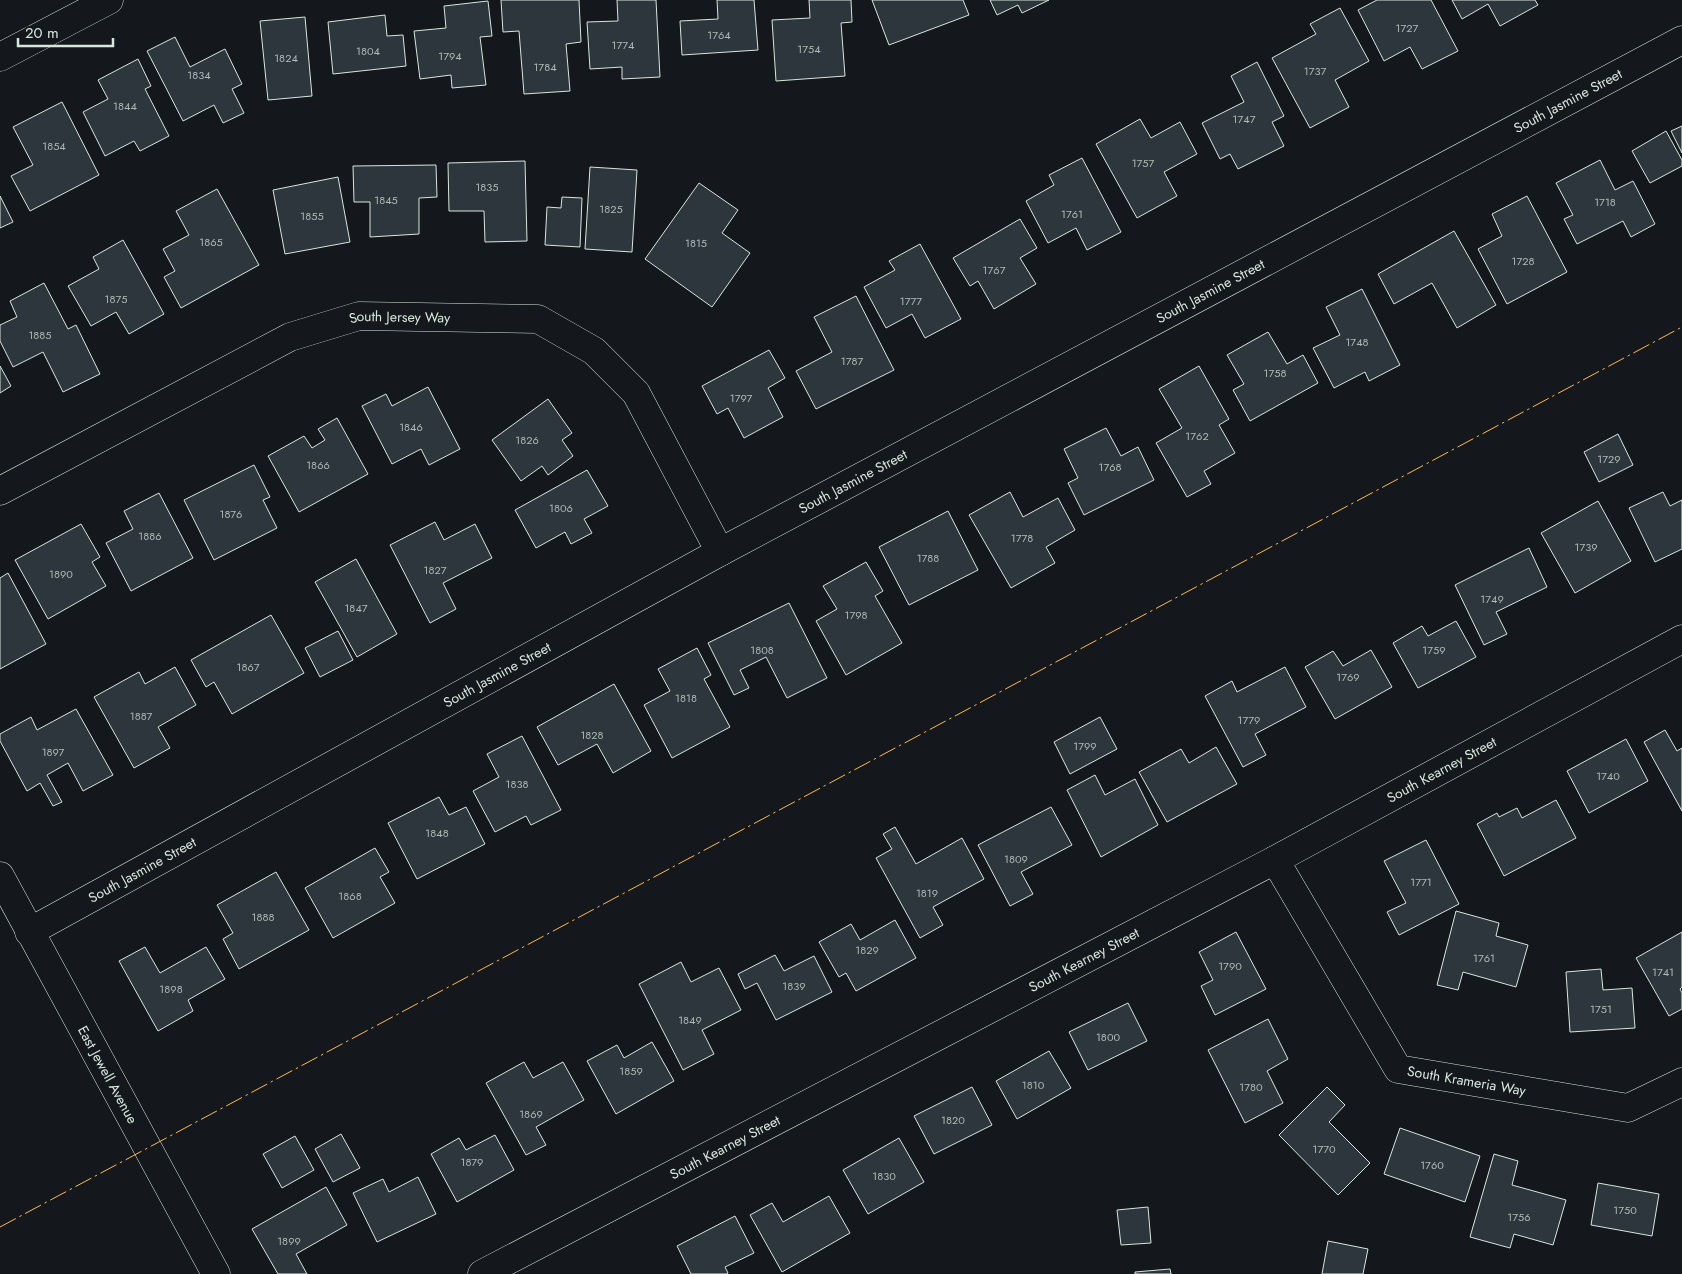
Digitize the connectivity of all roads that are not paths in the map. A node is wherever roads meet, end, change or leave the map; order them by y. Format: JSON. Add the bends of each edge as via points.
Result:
{"nodes":[{"id":1,"x":109,"y":0,"type":"edge"},
{"id":2,"x":1682,"y":40,"type":"edge"},
{"id":3,"x":0,"y":57,"type":"edge"},
{"id":4,"x":0,"y":491,"type":"edge"},
{"id":5,"x":720,"y":552,"type":"junction"},
{"id":6,"x":1682,"y":639,"type":"edge"},
{"id":7,"x":1275,"y":860,"type":"junction"},
{"id":8,"x":0,"y":876,"type":"edge"},
{"id":9,"x":29,"y":932,"type":"junction"},
{"id":10,"x":1682,"y":1082,"type":"edge"},
{"id":11,"x":216,"y":1274,"type":"edge"},
{"id":12,"x":482,"y":1274,"type":"edge"}],
"edges":[{"from":1,"to":3,"type":"street"},
{"from":2,"to":5,"type":"street","name":"South Jasmine Street"},
{"from":4,"to":5,"type":"street","name":"South Jersey Way","via":[[290,337],[359,316],[538,319],[594,351],[636,393]]},
{"from":5,"to":9,"type":"street","name":"South Jasmine Street"},
{"from":6,"to":7,"type":"street","name":"South Kearney Street"},
{"from":7,"to":10,"type":"street","name":"South Krameria Way","via":[[1398,1069],[1628,1108]]},
{"from":7,"to":12,"type":"street","name":"South Kearney Street"},
{"from":8,"to":9,"type":"street","name":"East Jewell Avenue"},
{"from":9,"to":11,"type":"street","name":"East Jewell Avenue"}]}
